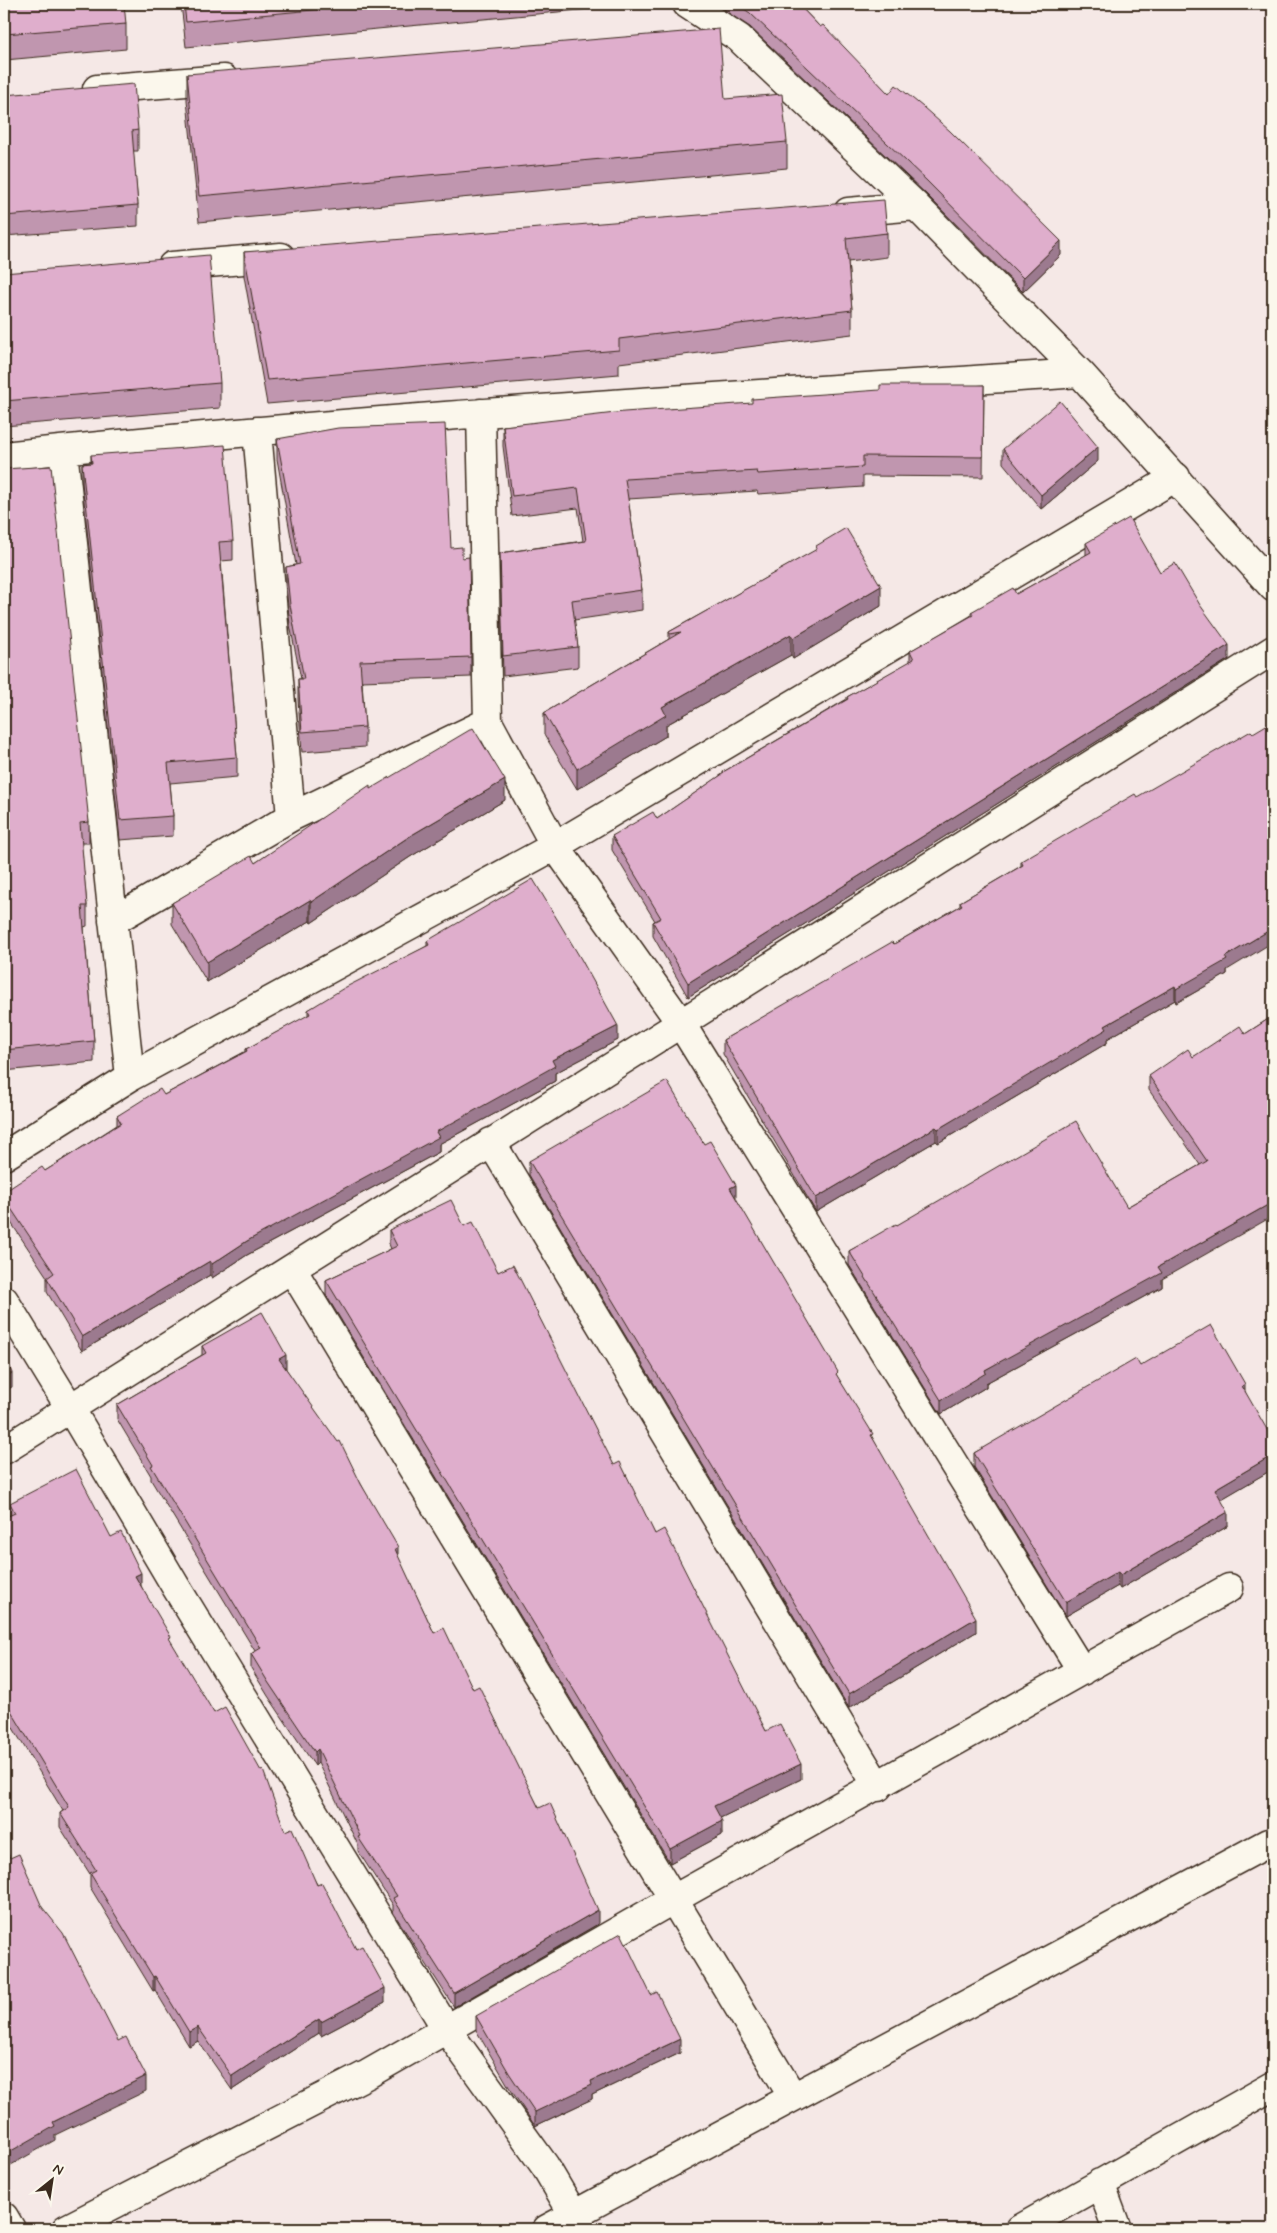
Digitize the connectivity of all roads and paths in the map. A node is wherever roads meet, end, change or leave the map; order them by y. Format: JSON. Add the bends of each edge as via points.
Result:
{"nodes":[{"id":1,"x":687,"y":4,"type":"edge"},
{"id":2,"x":739,"y":38,"type":"junction"},
{"id":3,"x":699,"y":41,"type":"edge"},
{"id":4,"x":252,"y":77,"type":"edge"},
{"id":5,"x":73,"y":91,"type":"edge"},
{"id":6,"x":916,"y":206,"type":"junction"},
{"id":7,"x":827,"y":214,"type":"edge"},
{"id":8,"x":301,"y":256,"type":"edge"},
{"id":9,"x":143,"y":269,"type":"edge"},
{"id":10,"x":1080,"y":373,"type":"junction"},
{"id":11,"x":481,"y":413,"type":"junction"},
{"id":12,"x":257,"y":431,"type":"junction"},
{"id":13,"x":63,"y":450,"type":"junction"},
{"id":14,"x":4,"y":456,"type":"edge"},
{"id":15,"x":1176,"y":478,"type":"junction"},
{"id":16,"x":1273,"y":587,"type":"edge"},
{"id":17,"x":1273,"y":650,"type":"edge"},
{"id":18,"x":488,"y":722,"type":"junction"},
{"id":19,"x":291,"y":817,"type":"junction"},
{"id":20,"x":555,"y":846,"type":"junction"},
{"id":21,"x":113,"y":921,"type":"junction"},
{"id":22,"x":680,"y":1022,"type":"junction"},
{"id":23,"x":130,"y":1077,"type":"junction"},
{"id":24,"x":491,"y":1142,"type":"junction"},
{"id":25,"x":4,"y":1156,"type":"edge"},
{"id":26,"x":292,"y":1269,"type":"junction"},
{"id":27,"x":4,"y":1300,"type":"edge"},
{"id":28,"x":70,"y":1408,"type":"junction"},
{"id":29,"x":4,"y":1450,"type":"edge"},
{"id":30,"x":1229,"y":1588,"type":"dead end"},
{"id":31,"x":1082,"y":1671,"type":"junction"},
{"id":32,"x":878,"y":1787,"type":"junction"},
{"id":33,"x":1268,"y":1843,"type":"dead end"},
{"id":34,"x":674,"y":1900,"type":"junction"},
{"id":35,"x":447,"y":2030,"type":"junction"},
{"id":36,"x":1273,"y":2086,"type":"edge"},
{"id":37,"x":793,"y":2097,"type":"junction"},
{"id":38,"x":1100,"y":2184,"type":"junction"},
{"id":39,"x":4,"y":2217,"type":"edge"},
{"id":40,"x":579,"y":2222,"type":"edge"},
{"id":41,"x":11,"y":2229,"type":"edge"},
{"id":42,"x":66,"y":2229,"type":"edge"},
{"id":43,"x":547,"y":2229,"type":"edge"},
{"id":44,"x":1020,"y":2229,"type":"edge"},
{"id":45,"x":1117,"y":2229,"type":"edge"}],
"edges":[{"from":1,"to":2,"type":"street"},
{"from":2,"to":3,"type":"street"},
{"from":2,"to":6,"type":"street"},
{"from":4,"to":5,"type":"street"},
{"from":6,"to":7,"type":"street"},
{"from":6,"to":10,"type":"street"},
{"from":8,"to":9,"type":"street"},
{"from":10,"to":11,"type":"street"},
{"from":10,"to":15,"type":"street"},
{"from":11,"to":12,"type":"street"},
{"from":11,"to":18,"type":"street"},
{"from":12,"to":13,"type":"street"},
{"from":12,"to":19,"type":"street"},
{"from":13,"to":14,"type":"street"},
{"from":13,"to":21,"type":"street"},
{"from":15,"to":16,"type":"street"},
{"from":15,"to":20,"type":"street"},
{"from":17,"to":22,"type":"street"},
{"from":18,"to":19,"type":"street"},
{"from":18,"to":20,"type":"street"},
{"from":19,"to":21,"type":"street"},
{"from":20,"to":22,"type":"street"},
{"from":20,"to":23,"type":"street"},
{"from":21,"to":23,"type":"street"},
{"from":22,"to":24,"type":"street"},
{"from":22,"to":31,"type":"street"},
{"from":23,"to":25,"type":"street"},
{"from":24,"to":26,"type":"street"},
{"from":24,"to":32,"type":"street"},
{"from":26,"to":28,"type":"street"},
{"from":26,"to":34,"type":"street"},
{"from":27,"to":28,"type":"street"},
{"from":28,"to":29,"type":"street"},
{"from":28,"to":35,"type":"street","via":[[181,1596]]},
{"from":30,"to":31,"type":"street"},
{"from":31,"to":32,"type":"street"},
{"from":32,"to":34,"type":"street"},
{"from":33,"to":37,"type":"street"},
{"from":34,"to":35,"type":"street"},
{"from":34,"to":37,"type":"street"},
{"from":35,"to":40,"type":"street","via":[[545,2166]]},
{"from":35,"to":42,"type":"street"},
{"from":36,"to":38,"type":"street"},
{"from":37,"to":40,"type":"street"},
{"from":38,"to":44,"type":"street"},
{"from":38,"to":45,"type":"street"},
{"from":39,"to":41,"type":"street"},
{"from":40,"to":43,"type":"street"}]}
